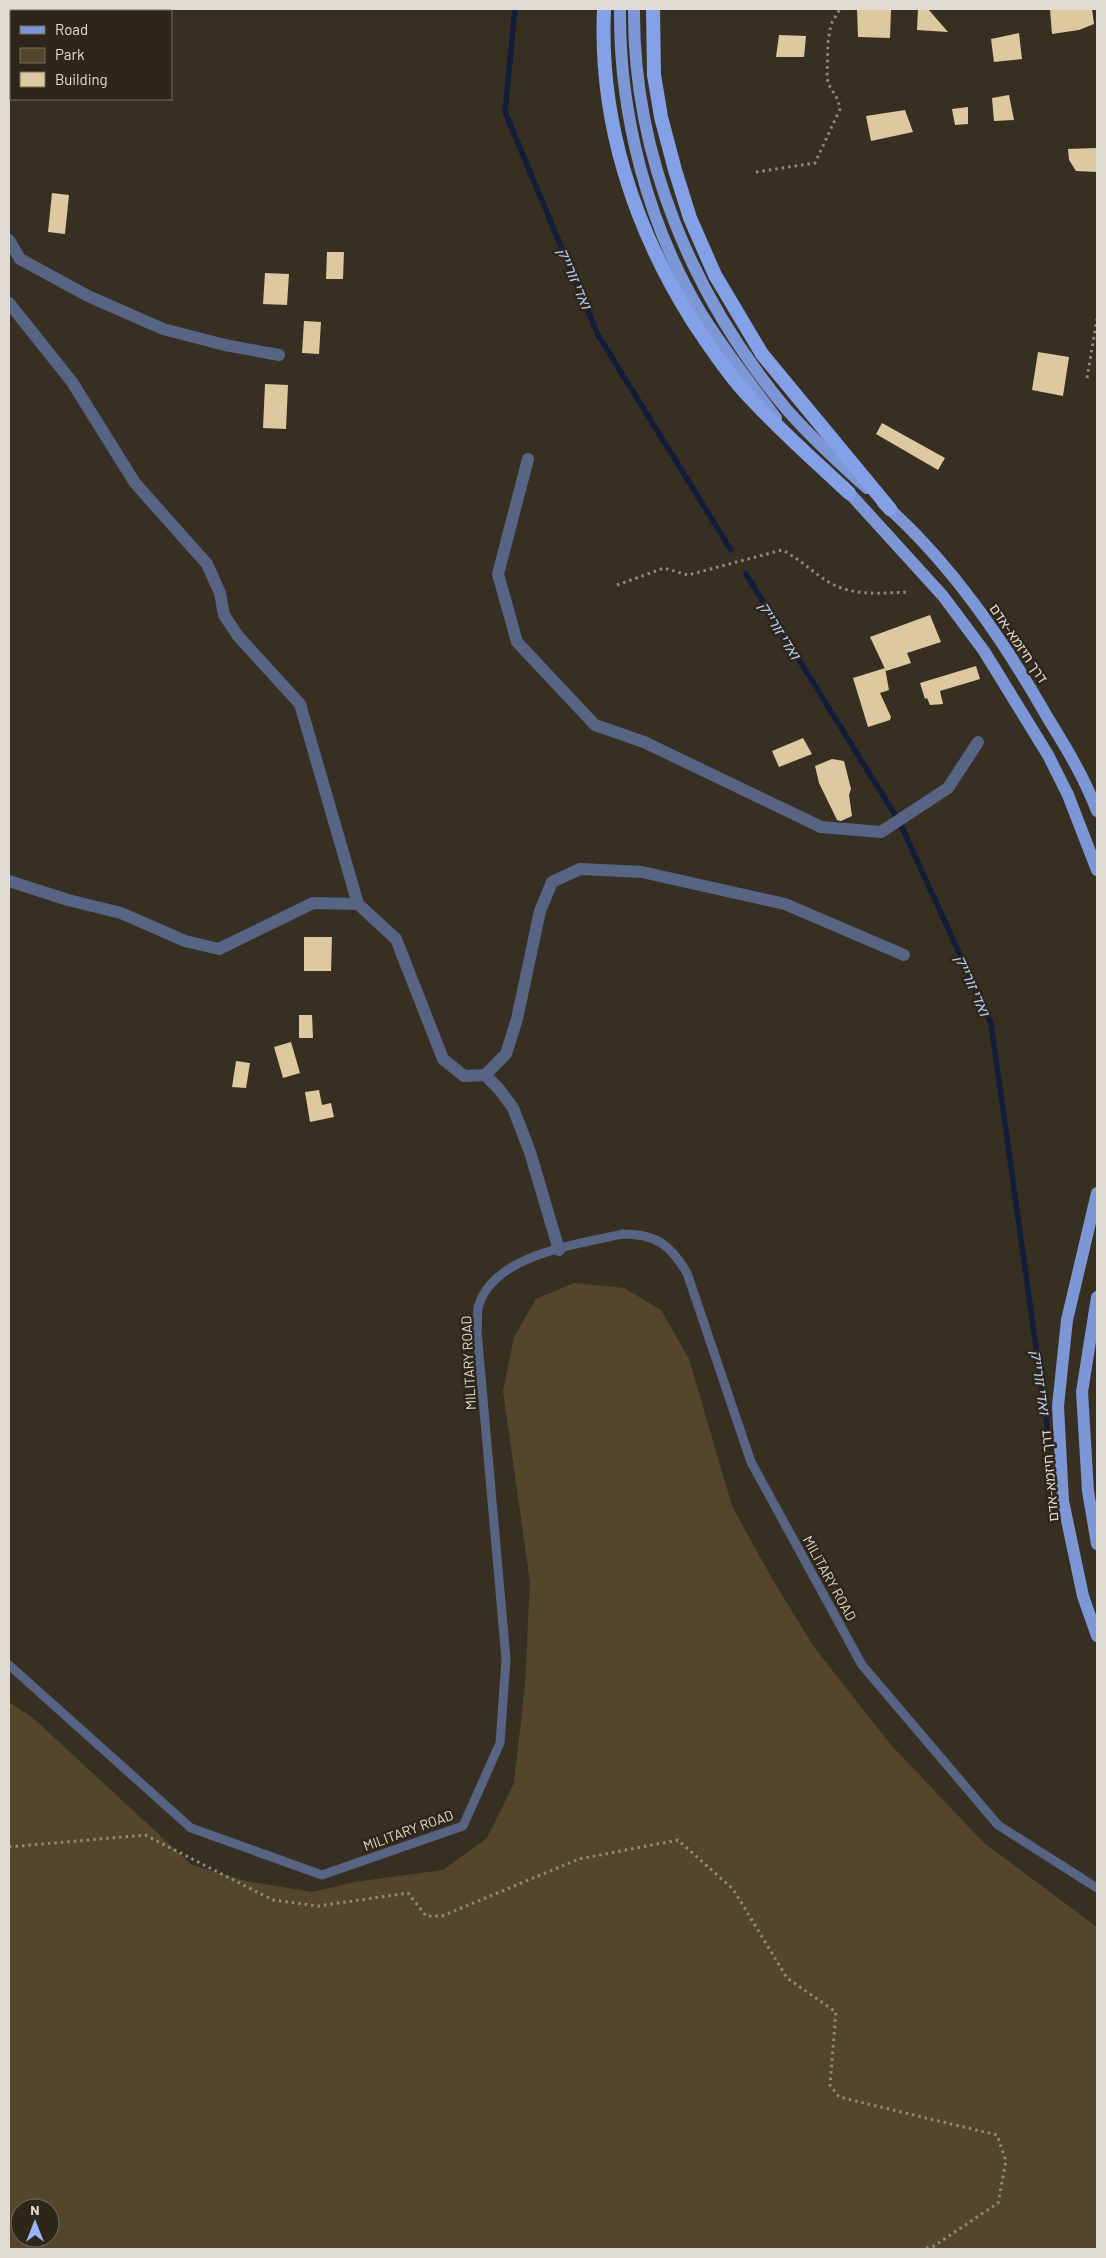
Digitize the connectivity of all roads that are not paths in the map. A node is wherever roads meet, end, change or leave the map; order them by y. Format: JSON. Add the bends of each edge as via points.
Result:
{"nodes":[{"id":1,"x":604,"y":9,"type":"edge"},
{"id":2,"x":620,"y":9,"type":"edge"},
{"id":3,"x":634,"y":9,"type":"edge"},
{"id":4,"x":653,"y":9,"type":"edge"},
{"id":5,"x":9,"y":240,"type":"edge"},
{"id":6,"x":9,"y":303,"type":"edge"},
{"id":7,"x":279,"y":356,"type":"dead end"},
{"id":8,"x":528,"y":459,"type":"dead end"},
{"id":9,"x":849,"y":493,"type":"junction"},
{"id":10,"x":890,"y":509,"type":"junction"},
{"id":11,"x":978,"y":742,"type":"dead end"},
{"id":12,"x":1097,"y":811,"type":"edge"},
{"id":13,"x":1097,"y":870,"type":"edge"},
{"id":14,"x":9,"y":881,"type":"edge"},
{"id":15,"x":358,"y":904,"type":"junction"},
{"id":16,"x":904,"y":955,"type":"dead end"},
{"id":17,"x":485,"y":1075,"type":"junction"},
{"id":18,"x":1097,"y":1193,"type":"edge"},
{"id":19,"x":559,"y":1250,"type":"junction"},
{"id":20,"x":1097,"y":1297,"type":"edge"},
{"id":21,"x":1097,"y":1544,"type":"edge"},
{"id":22,"x":1097,"y":1636,"type":"edge"},
{"id":23,"x":9,"y":1665,"type":"edge"},
{"id":24,"x":1097,"y":1888,"type":"edge"}],
"edges":[{"from":1,"to":9,"type":"highway","via":[[602,39],[612,130],[627,183],[668,279],[708,345],[742,389]]},
{"from":2,"to":9,"type":"main road","via":[[623,79],[629,118],[650,196],[679,270],[701,313],[778,420]]},
{"from":3,"to":10,"type":"main road","name":"דרך חיזמא-אדם","via":[[637,77],[643,115],[663,192],[692,264],[714,306],[789,411]]},
{"from":4,"to":10,"type":"highway","via":[[654,74],[661,117],[690,218],[715,275],[762,354]]},
{"from":5,"to":7,"type":"street","via":[[20,259],[88,296],[163,329]]},
{"from":6,"to":15,"type":"street","via":[[72,382],[135,483],[208,564],[220,593],[224,615],[238,636],[300,704]]},
{"from":8,"to":11,"type":"street","via":[[498,574],[517,642],[595,725],[644,742],[821,828],[881,832],[948,788]]},
{"from":9,"to":13,"type":"main road","via":[[943,596],[984,651],[1048,755],[1068,795]]},
{"from":10,"to":12,"type":"main road","name":"דרך חיזמא-אדם","via":[[962,586],[1019,668],[1068,752]]},
{"from":14,"to":15,"type":"street","via":[[121,913],[184,941],[220,949],[314,903]]},
{"from":15,"to":17,"type":"street","via":[[396,939],[444,1059],[464,1076]]},
{"from":16,"to":17,"type":"street","via":[[785,904],[642,872],[580,869],[552,882],[540,911],[517,1019],[506,1054]]},
{"from":17,"to":19,"type":"street","via":[[513,1108],[530,1152]]},
{"from":18,"to":22,"type":"main road","name":"דרך חיזמא-אדם","via":[[1067,1320],[1058,1406],[1063,1501],[1082,1596]]},
{"from":19,"to":23,"type":"lane","name":"MILITARY ROAD","via":[[524,1260],[504,1271],[488,1288],[478,1308],[477,1331],[506,1660],[500,1743],[462,1826],[322,1875],[191,1828]]},
{"from":19,"to":24,"type":"lane","name":"MILITARY ROAD","via":[[622,1234],[654,1238],[668,1247],[687,1273],[751,1462],[862,1664],[998,1825]]},
{"from":20,"to":21,"type":"main road","via":[[1082,1392],[1083,1442]]}]}
